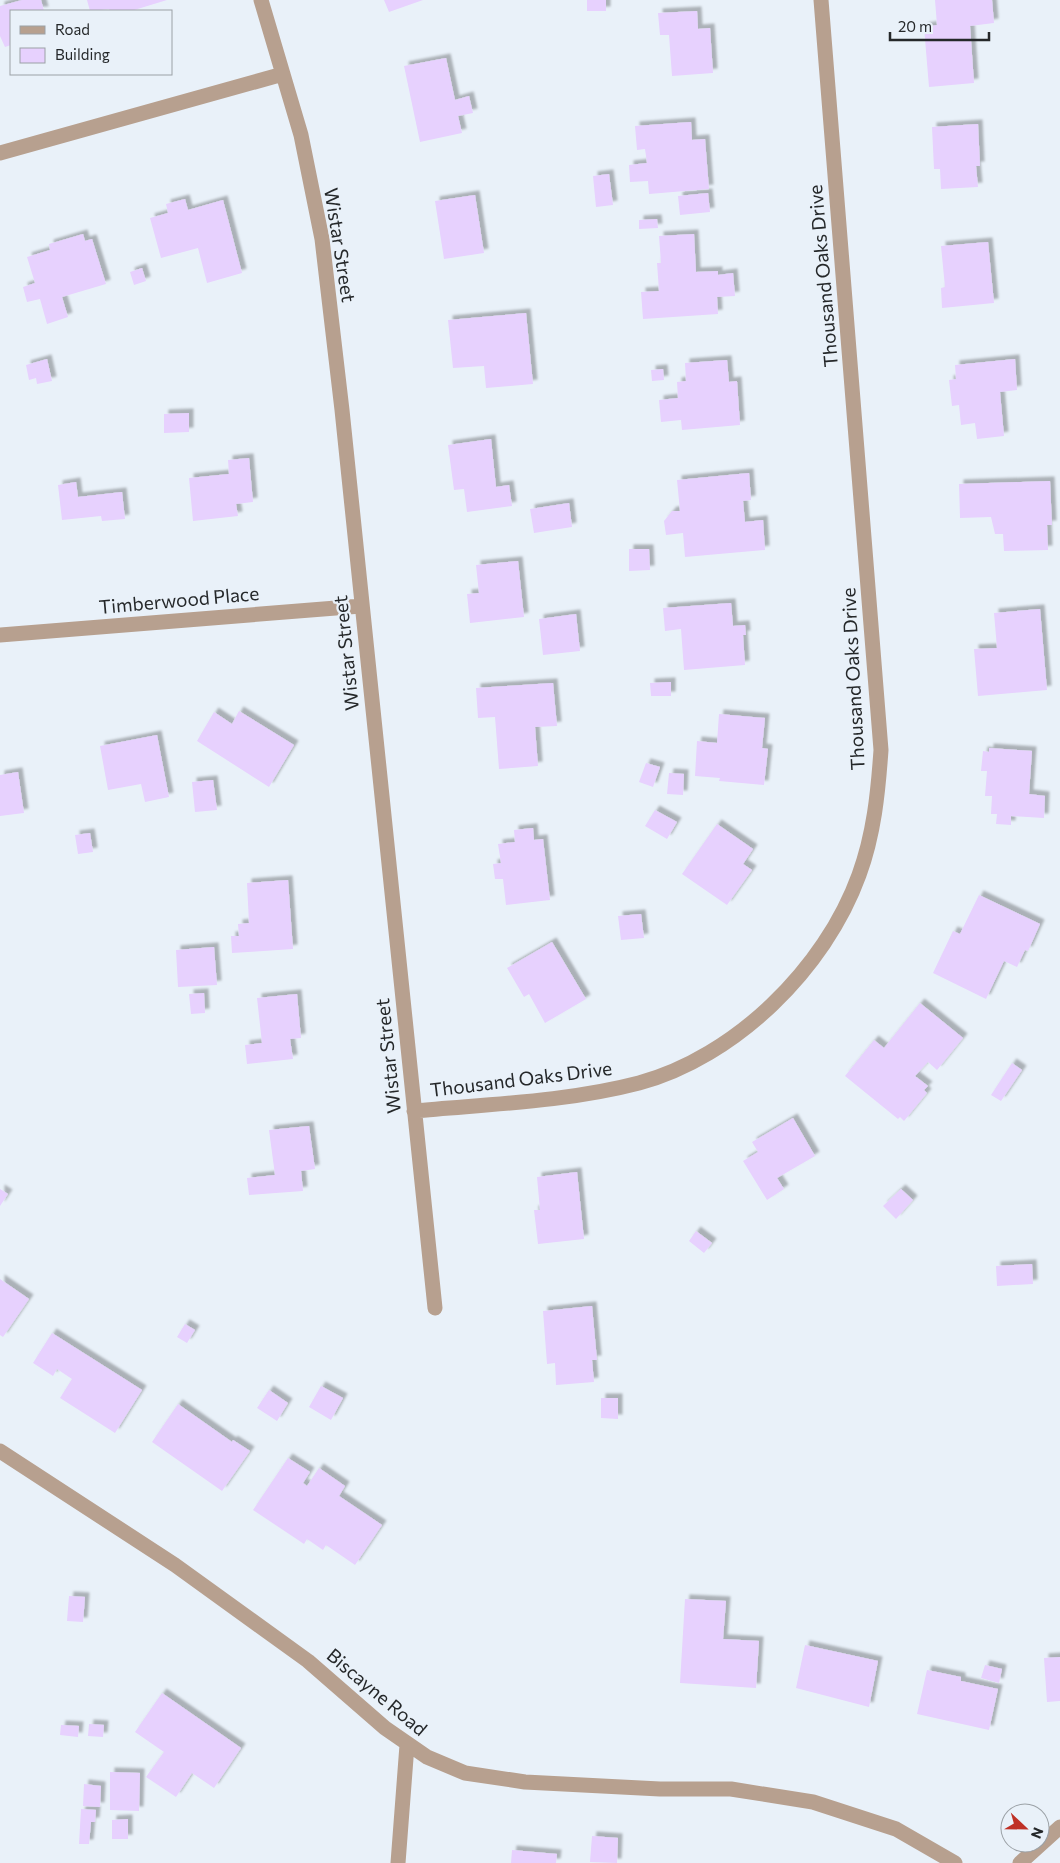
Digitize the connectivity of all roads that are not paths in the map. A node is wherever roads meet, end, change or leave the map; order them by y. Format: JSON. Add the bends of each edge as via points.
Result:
{"nodes":[{"id":1,"x":261,"y":0,"type":"edge"},
{"id":2,"x":821,"y":0,"type":"edge"},
{"id":3,"x":283,"y":74,"type":"junction"},
{"id":4,"x":0,"y":153,"type":"edge"},
{"id":5,"x":361,"y":606,"type":"junction"},
{"id":6,"x":0,"y":635,"type":"edge"},
{"id":7,"x":414,"y":1111,"type":"junction"},
{"id":8,"x":435,"y":1308,"type":"dead end"},
{"id":9,"x":0,"y":1450,"type":"edge"},
{"id":10,"x":407,"y":1745,"type":"junction"},
{"id":11,"x":1060,"y":1827,"type":"edge"},
{"id":12,"x":398,"y":1863,"type":"edge"},
{"id":13,"x":955,"y":1863,"type":"edge"},
{"id":14,"x":1020,"y":1863,"type":"edge"}],
"edges":[{"from":1,"to":3,"type":"street","name":"Wistar Street"},
{"from":2,"to":7,"type":"street","name":"Thousand Oaks Drive","via":[[881,750],[874,821],[859,876],[814,958],[776,1001],[728,1041],[690,1062],[641,1082],[588,1095]]},
{"from":3,"to":4,"type":"street"},
{"from":3,"to":5,"type":"street","name":"Wistar Street","via":[[301,135],[322,239]]},
{"from":5,"to":6,"type":"street","name":"Timberwood Place"},
{"from":5,"to":7,"type":"street","name":"Wistar Street"},
{"from":7,"to":8,"type":"street","name":"Wistar Street"},
{"from":9,"to":10,"type":"street","name":"Biscayne Road","via":[[175,1565],[308,1661]]},
{"from":10,"to":12,"type":"street"},
{"from":10,"to":13,"type":"street","name":"Biscayne Road","via":[[464,1773],[525,1782],[731,1790],[813,1802],[896,1829]]},
{"from":11,"to":14,"type":"street"}]}
